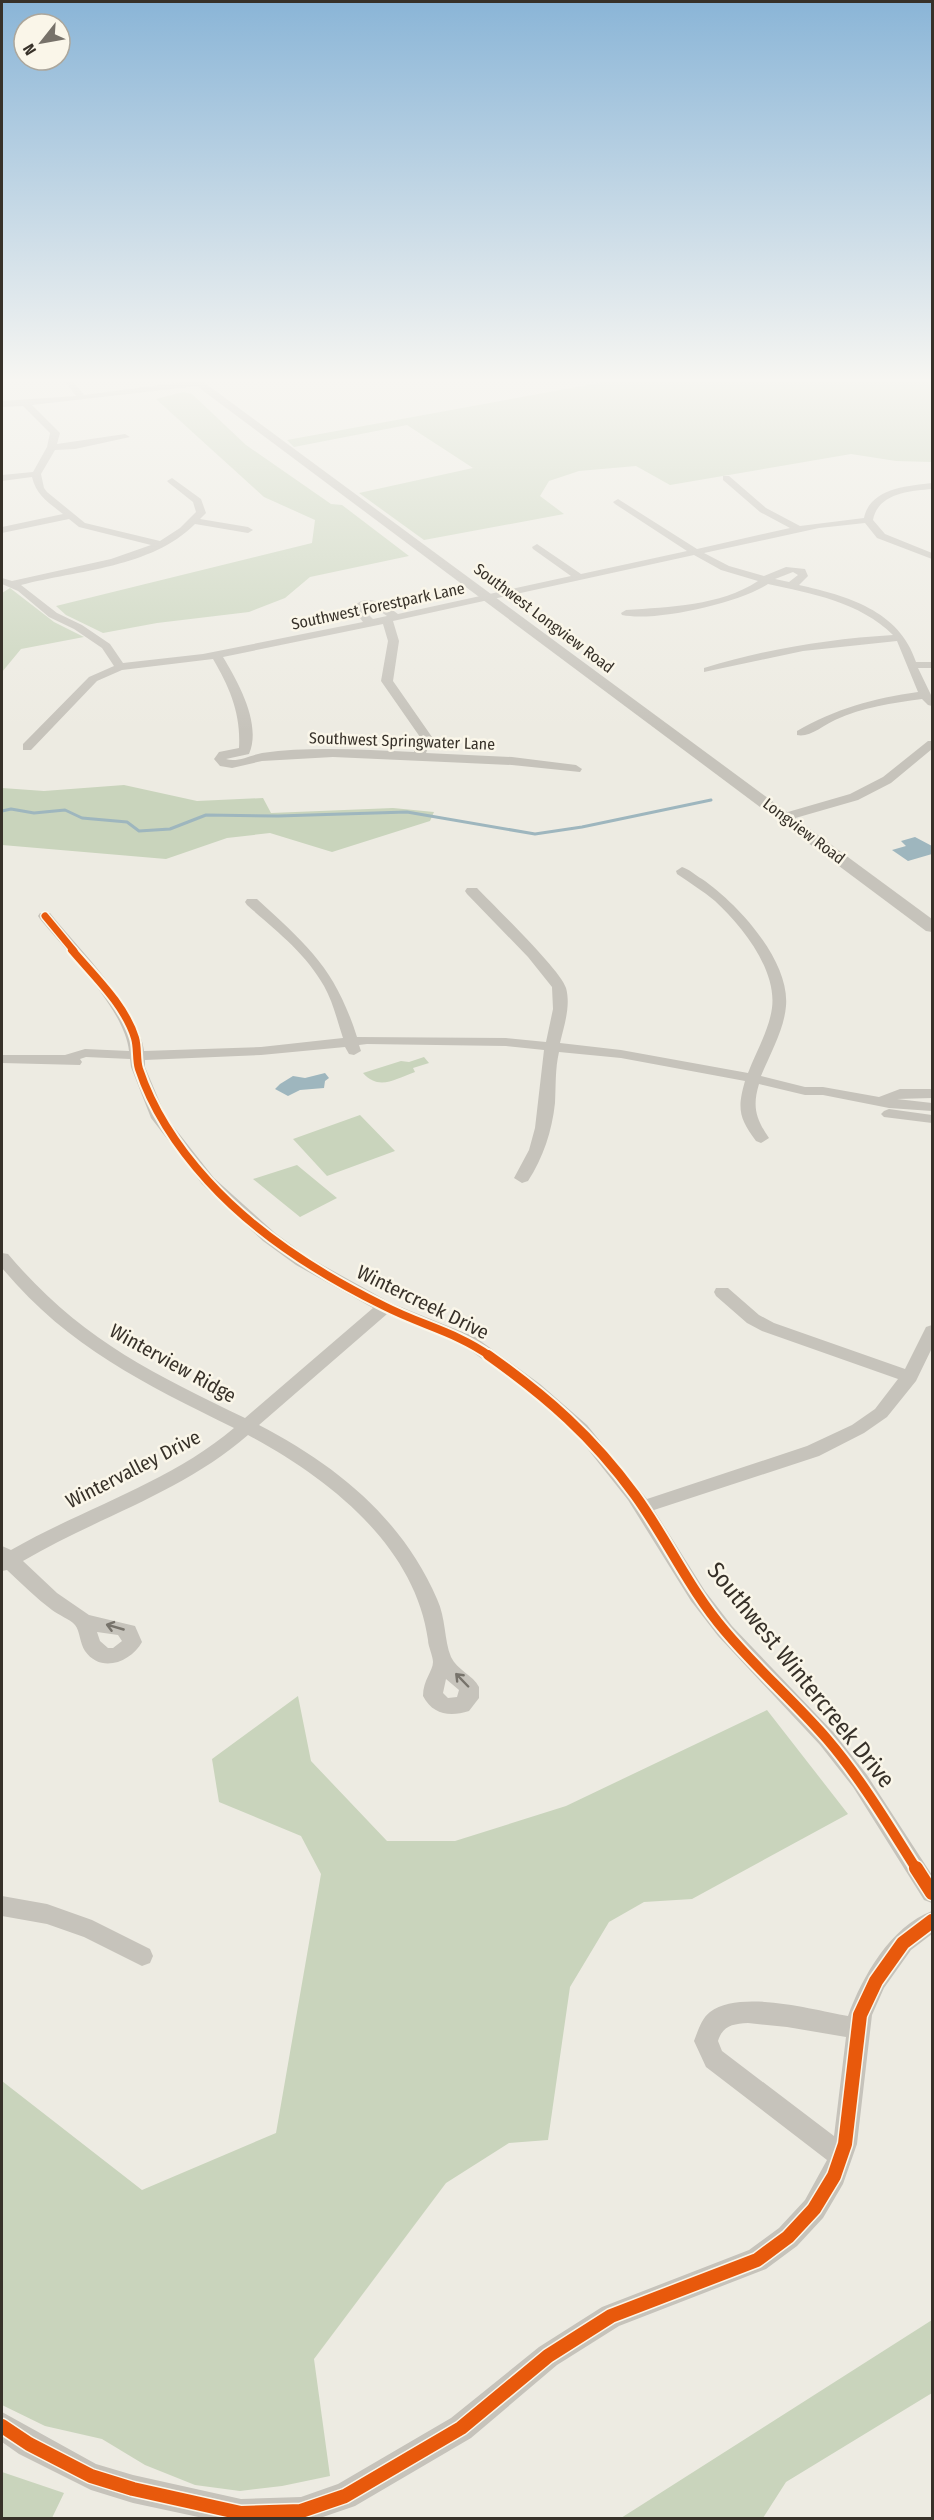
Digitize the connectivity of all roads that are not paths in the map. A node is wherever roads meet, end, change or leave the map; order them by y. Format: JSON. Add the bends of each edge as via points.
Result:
{"nodes":[{"id":1,"x":46,"y":496,"type":"edge"},
{"id":2,"x":191,"y":496,"type":"edge"},
{"id":3,"x":351,"y":496,"type":"edge"},
{"id":4,"x":746,"y":496,"type":"edge"},
{"id":5,"x":887,"y":496,"type":"edge"},
{"id":6,"x":618,"y":502,"type":"dead end"},
{"id":7,"x":69,"y":516,"type":"junction"},
{"id":8,"x":867,"y":520,"type":"junction"},
{"id":9,"x":194,"y":521,"type":"junction"},
{"id":10,"x":798,"y":529,"type":"junction"},
{"id":11,"x":2,"y":530,"type":"edge"},
{"id":12,"x":248,"y":530,"type":"dead end"},
{"id":13,"x":160,"y":544,"type":"junction"},
{"id":14,"x":537,"y":547,"type":"dead end"},
{"id":15,"x":696,"y":552,"type":"junction"},
{"id":16,"x":933,"y":556,"type":"edge"},
{"id":17,"x":579,"y":577,"type":"junction"},
{"id":18,"x":766,"y":581,"type":"junction"},
{"id":19,"x":7,"y":583,"type":"edge"},
{"id":20,"x":790,"y":587,"type":"junction"},
{"id":21,"x":489,"y":597,"type":"junction"},
{"id":22,"x":626,"y":613,"type":"dead end"},
{"id":23,"x":390,"y":618,"type":"junction"},
{"id":24,"x":370,"y":623,"type":"junction"},
{"id":25,"x":900,"y":638,"type":"junction"},
{"id":26,"x":242,"y":651,"type":"junction"},
{"id":27,"x":216,"y":655,"type":"junction"},
{"id":28,"x":203,"y":657,"type":"junction"},
{"id":29,"x":933,"y":665,"type":"edge"},
{"id":30,"x":120,"y":667,"type":"junction"},
{"id":31,"x":708,"y":670,"type":"dead end"},
{"id":32,"x":913,"y":671,"type":"junction"},
{"id":33,"x":933,"y":675,"type":"edge"},
{"id":34,"x":928,"y":699,"type":"edge"},
{"id":35,"x":801,"y":733,"type":"dead end"},
{"id":36,"x":675,"y":735,"type":"joint"},
{"id":37,"x":933,"y":744,"type":"edge"},
{"id":38,"x":27,"y":747,"type":"dead end"},
{"id":39,"x":245,"y":751,"type":"junction"},
{"id":40,"x":419,"y":756,"type":"junction"},
{"id":41,"x":262,"y":757,"type":"junction"},
{"id":42,"x":576,"y":769,"type":"dead end"},
{"id":43,"x":785,"y":817,"type":"junction"},
{"id":44,"x":682,"y":871,"type":"dead end"},
{"id":45,"x":472,"y":891,"type":"dead end"},
{"id":46,"x":252,"y":902,"type":"dead end"},
{"id":47,"x":45,"y":916,"type":"dead end"},
{"id":48,"x":933,"y":927,"type":"edge"},
{"id":49,"x":554,"y":1045,"type":"junction"},
{"id":50,"x":352,"y":1046,"type":"junction"},
{"id":51,"x":2,"y":1059,"type":"edge"},
{"id":52,"x":137,"y":1061,"type":"junction"},
{"id":53,"x":752,"y":1078,"type":"junction"},
{"id":54,"x":805,"y":1091,"type":"junction"},
{"id":55,"x":933,"y":1094,"type":"edge"},
{"id":56,"x":881,"y":1101,"type":"junction"},
{"id":57,"x":933,"y":1107,"type":"edge"},
{"id":58,"x":933,"y":1119,"type":"edge"},
{"id":59,"x":761,"y":1138,"type":"dead end"},
{"id":60,"x":522,"y":1178,"type":"dead end"},
{"id":61,"x":2,"y":1258,"type":"edge"},
{"id":62,"x":722,"y":1292,"type":"dead end"},
{"id":63,"x":385,"y":1307,"type":"junction"},
{"id":64,"x":933,"y":1331,"type":"edge"},
{"id":65,"x":910,"y":1377,"type":"junction"},
{"id":66,"x":558,"y":1409,"type":"joint"},
{"id":67,"x":248,"y":1428,"type":"junction"},
{"id":68,"x":643,"y":1507,"type":"junction"},
{"id":69,"x":4,"y":1559,"type":"edge"},
{"id":70,"x":84,"y":1621,"type":"dead end"},
{"id":71,"x":443,"y":1662,"type":"dead end"},
{"id":72,"x":933,"y":1893,"type":"edge"},
{"id":73,"x":2,"y":1906,"type":"edge"},
{"id":74,"x":933,"y":1921,"type":"edge"},
{"id":75,"x":142,"y":1956,"type":"dead end"},
{"id":76,"x":858,"y":2029,"type":"junction"},
{"id":77,"x":841,"y":2156,"type":"junction"},
{"id":78,"x":2,"y":2426,"type":"edge"}],
"edges":[{"from":1,"to":7,"type":"street"},
{"from":2,"to":9,"type":"street","via":[[198,501],[201,513]]},
{"from":3,"to":21,"type":"street","name":"Southwest Longview Road"},
{"from":4,"to":10,"type":"street","via":[[763,510]]},
{"from":5,"to":8,"type":"street","via":[[874,504]]},
{"from":6,"to":15,"type":"street"},
{"from":7,"to":11,"type":"street"},
{"from":7,"to":13,"type":"street","via":[[104,532]]},
{"from":8,"to":10,"type":"street","name":"Southwest Forestpark Lane"},
{"from":8,"to":16,"type":"street","via":[[881,536]]},
{"from":9,"to":12,"type":"street"},
{"from":9,"to":13,"type":"street"},
{"from":10,"to":15,"type":"street","name":"Southwest Forestpark Lane"},
{"from":13,"to":19,"type":"street","via":[[134,556]]},
{"from":14,"to":17,"type":"street"},
{"from":15,"to":17,"type":"street","name":"Southwest Forestpark Lane"},
{"from":15,"to":18,"type":"street","via":[[725,568]]},
{"from":17,"to":21,"type":"street","name":"Southwest Forestpark Lane"},
{"from":18,"to":20,"type":"street"},
{"from":18,"to":20,"type":"street","via":[[788,569],[801,572],[803,576]]},
{"from":18,"to":22,"type":"street","via":[[736,596],[672,610]]},
{"from":19,"to":30,"type":"street","via":[[106,646]]},
{"from":20,"to":25,"type":"street","via":[[865,610],[889,625]]},
{"from":21,"to":23,"type":"street","name":"Southwest Forestpark Lane"},
{"from":21,"to":36,"type":"street","name":"Southwest Longview Road"},
{"from":23,"to":24,"type":"street","name":"Southwest Forestpark Lane"},
{"from":23,"to":24,"type":"street","via":[[379,604],[364,603],[359,610]]},
{"from":23,"to":40,"type":"street","via":[[395,640],[387,681],[426,736]]},
{"from":24,"to":26,"type":"street","name":"Southwest Forestpark Lane"},
{"from":25,"to":31,"type":"street","via":[[806,646]]},
{"from":25,"to":32,"type":"street"},
{"from":26,"to":27,"type":"street","name":"Southwest Forestpark Lane"},
{"from":26,"to":28,"type":"street","via":[[237,644],[222,642],[204,646],[200,651]]},
{"from":27,"to":28,"type":"street","name":"Southwest Forestpark Lane"},
{"from":27,"to":39,"type":"street","via":[[242,705],[247,727]]},
{"from":28,"to":30,"type":"street","name":"Southwest Forestpark Lane"},
{"from":29,"to":32,"type":"street"},
{"from":30,"to":38,"type":"street","name":"Southwest Forestpark Lane","via":[[93,679]]},
{"from":32,"to":33,"type":"street"},
{"from":32,"to":34,"type":"street"},
{"from":34,"to":35,"type":"street","via":[[856,706]]},
{"from":36,"to":43,"type":"street","name":"Longview Road"},
{"from":37,"to":43,"type":"street","via":[[887,780],[854,797]]},
{"from":39,"to":41,"type":"street","via":[[251,757]]},
{"from":39,"to":41,"type":"street","name":"Southwest Springwater Lane","via":[[220,759],[232,764]]},
{"from":40,"to":41,"type":"street","name":"Southwest Springwater Lane","via":[[333,753]]},
{"from":40,"to":42,"type":"street","name":"Southwest Springwater Lane"},
{"from":43,"to":48,"type":"street","name":"Longview Road"},
{"from":44,"to":53,"type":"street","via":[[721,900],[766,956],[774,979],[780,1004],[773,1033]]},
{"from":45,"to":49,"type":"street","via":[[559,987]]},
{"from":46,"to":50,"type":"street","via":[[304,951],[327,979]]},
{"from":47,"to":52,"type":"street","name":"Wintercreek Drive","via":[[119,1007],[135,1038]]},
{"from":49,"to":50,"type":"street","via":[[460,1040]]},
{"from":49,"to":53,"type":"street"},
{"from":49,"to":60,"type":"street","via":[[543,1128]]},
{"from":50,"to":52,"type":"street","via":[[273,1060]]},
{"from":51,"to":52,"type":"street","via":[[66,1059],[84,1064]]},
{"from":52,"to":63,"type":"street","name":"Wintercreek Drive","via":[[159,1118],[208,1181],[302,1261]]},
{"from":53,"to":54,"type":"street"},
{"from":53,"to":59,"type":"street","via":[[748,1118]]},
{"from":54,"to":56,"type":"street"},
{"from":54,"to":58,"type":"street","via":[[821,1100],[861,1109]]},
{"from":55,"to":56,"type":"street","via":[[900,1093]]},
{"from":56,"to":57,"type":"street"},
{"from":61,"to":67,"type":"street","name":"Winterview Ridge","via":[[41,1300],[95,1345],[142,1375]]},
{"from":62,"to":65,"type":"street","via":[[768,1327]]},
{"from":63,"to":66,"type":"street","name":"Wintercreek Drive","via":[[469,1341]]},
{"from":63,"to":67,"type":"street","name":"Wintervalley Drive"},
{"from":64,"to":65,"type":"street"},
{"from":65,"to":68,"type":"street","via":[[881,1413],[838,1441]]},
{"from":66,"to":68,"type":"street","name":"Southwest Wintercreek Drive","via":[[581,1430]]},
{"from":67,"to":69,"type":"street","name":"Wintervalley Drive","via":[[180,1474]]},
{"from":67,"to":71,"type":"street","name":"Winterview Ridge","via":[[311,1461],[369,1511],[421,1585],[434,1614]]},
{"from":68,"to":72,"type":"street","name":"Southwest Wintercreek Drive","via":[[698,1596],[725,1631],[827,1739],[860,1781]]},
{"from":69,"to":70,"type":"street"},
{"from":73,"to":75,"type":"street","via":[[47,1914]]},
{"from":74,"to":76,"type":"street","via":[[903,1943],[876,1981],[860,2015]]},
{"from":76,"to":77,"type":"street"},
{"from":76,"to":77,"type":"street","via":[[753,2011],[721,2017],[706,2041],[714,2059],[731,2074]]},
{"from":77,"to":78,"type":"street","via":[[834,2176],[814,2208],[788,2237],[757,2260],[611,2316],[548,2356],[461,2428],[345,2496],[301,2511],[241,2513],[133,2490],[91,2476]]}]}
